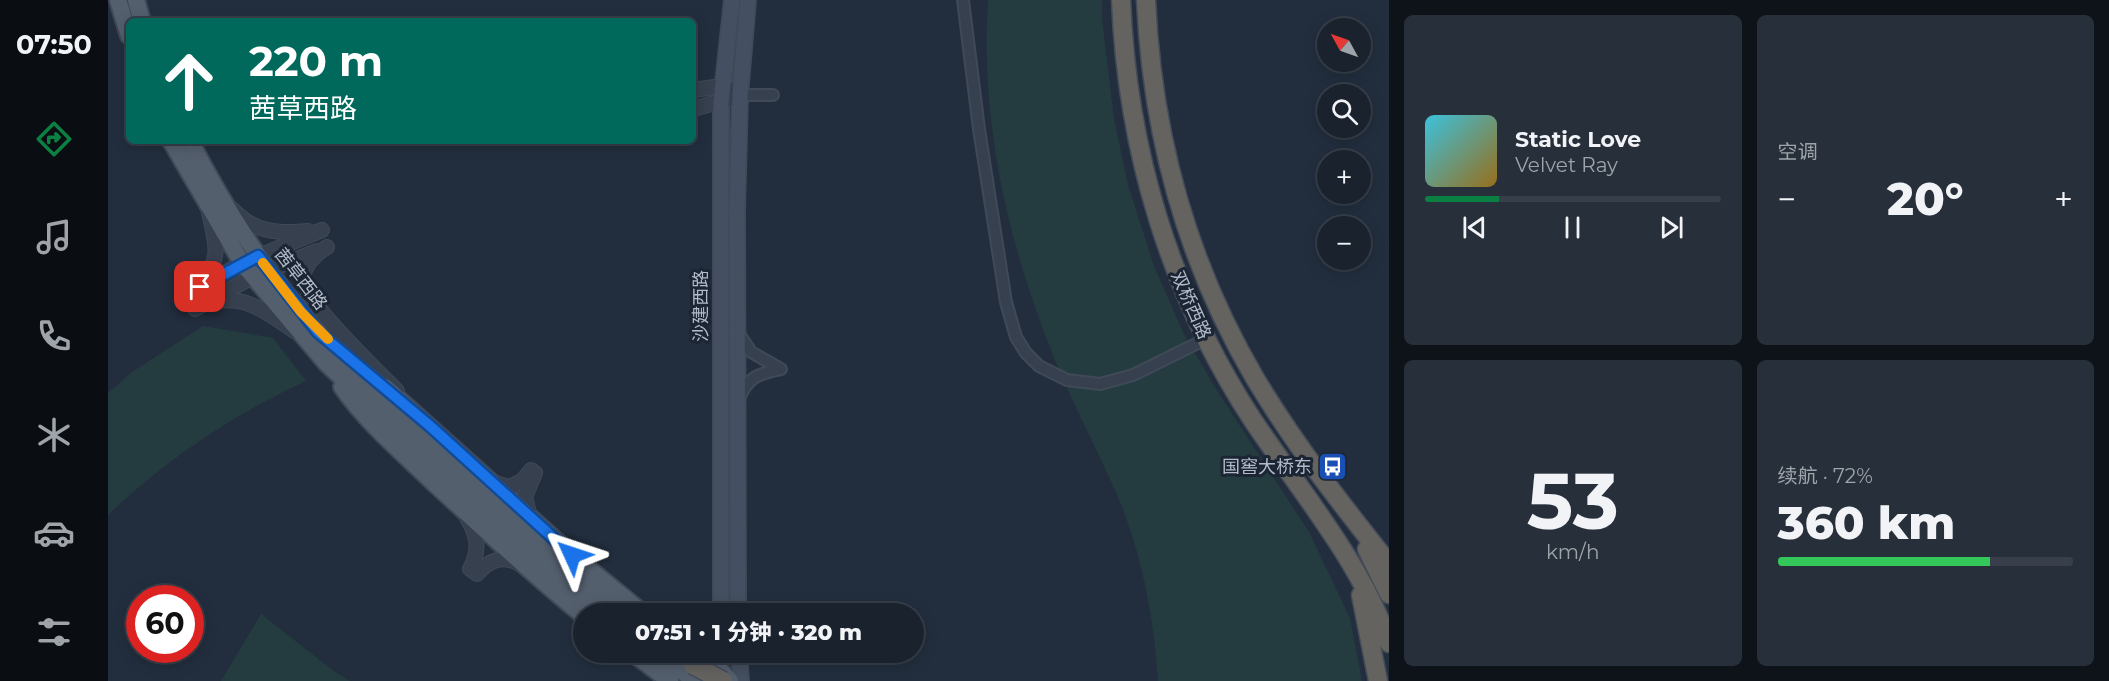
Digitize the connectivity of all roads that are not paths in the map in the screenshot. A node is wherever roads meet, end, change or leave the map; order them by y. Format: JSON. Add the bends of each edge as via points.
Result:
{"nodes":[{"id":1,"x":118,"y":0,"type":"edge"},
{"id":2,"x":136,"y":0,"type":"edge"},
{"id":3,"x":732,"y":0,"type":"edge"},
{"id":4,"x":748,"y":0,"type":"edge"},
{"id":5,"x":963,"y":0,"type":"edge"},
{"id":6,"x":1146,"y":3,"type":"edge"},
{"id":7,"x":1121,"y":6,"type":"edge"},
{"id":8,"x":141,"y":18,"type":"edge"},
{"id":9,"x":126,"y":26,"type":"edge"},
{"id":10,"x":722,"y":86,"type":"junction"},
{"id":11,"x":696,"y":90,"type":"edge"},
{"id":12,"x":773,"y":94,"type":"dead end"},
{"id":13,"x":740,"y":95,"type":"junction"},
{"id":14,"x":721,"y":103,"type":"junction"},
{"id":15,"x":696,"y":108,"type":"edge"},
{"id":16,"x":173,"y":144,"type":"edge"},
{"id":17,"x":191,"y":144,"type":"edge"},
{"id":18,"x":215,"y":203,"type":"junction"},
{"id":19,"x":322,"y":230,"type":"junction"},
{"id":20,"x":327,"y":247,"type":"junction"},
{"id":21,"x":258,"y":256,"type":"junction"},
{"id":22,"x":242,"y":263,"type":"junction"},
{"id":23,"x":268,"y":270,"type":"junction"},
{"id":24,"x":252,"y":277,"type":"junction"},
{"id":25,"x":186,"y":295,"type":"junction"},
{"id":26,"x":195,"y":309,"type":"junction"},
{"id":27,"x":737,"y":330,"type":"junction"},
{"id":28,"x":318,"y":332,"type":"junction"},
{"id":29,"x":300,"y":334,"type":"junction"},
{"id":30,"x":1206,"y":339,"type":"junction"},
{"id":31,"x":327,"y":364,"type":"junction"},
{"id":32,"x":737,"y":405,"type":"junction"},
{"id":33,"x":430,"y":426,"type":"junction"},
{"id":34,"x":492,"y":482,"type":"junction"},
{"id":35,"x":1340,"y":503,"type":"junction"},
{"id":36,"x":461,"y":508,"type":"junction"},
{"id":37,"x":531,"y":519,"type":"junction"},
{"id":38,"x":529,"y":543,"type":"junction"},
{"id":39,"x":1389,"y":564,"type":"edge"},
{"id":40,"x":525,"y":567,"type":"junction"},
{"id":41,"x":1356,"y":573,"type":"junction"},
{"id":42,"x":1389,"y":594,"type":"edge"},
{"id":43,"x":591,"y":603,"type":"edge"},
{"id":44,"x":608,"y":603,"type":"edge"},
{"id":45,"x":631,"y":603,"type":"edge"},
{"id":46,"x":719,"y":603,"type":"edge"},
{"id":47,"x":738,"y":603,"type":"edge"},
{"id":48,"x":573,"y":607,"type":"edge"},
{"id":49,"x":1389,"y":643,"type":"edge"},
{"id":50,"x":646,"y":663,"type":"edge"},
{"id":51,"x":740,"y":663,"type":"edge"},
{"id":52,"x":695,"y":666,"type":"edge"},
{"id":53,"x":721,"y":674,"type":"edge"},
{"id":54,"x":670,"y":681,"type":"edge"},
{"id":55,"x":741,"y":681,"type":"edge"},
{"id":56,"x":1378,"y":681,"type":"edge"}],
"edges":[{"from":1,"to":9,"type":"main road"},
{"from":2,"to":8,"type":"main road"},
{"from":3,"to":10,"type":"main road","name":"沙建西路"},
{"from":4,"to":13,"type":"main road","name":"沙建西路"},
{"from":5,"to":30,"type":"street","via":[[1006,302],[1010,321],[1026,353],[1039,366],[1067,380],[1100,384],[1133,375]]},
{"from":6,"to":35,"type":"highway","name":"双桥西路","via":[[1152,85],[1165,154],[1205,278],[1257,380]]},
{"from":7,"to":30,"type":"highway","name":"双桥西路","via":[[1132,114],[1149,192],[1174,267]]},
{"from":10,"to":11,"type":"street"},
{"from":10,"to":13,"type":"street"},
{"from":10,"to":14,"type":"main road","name":"沙建西路"},
{"from":12,"to":13,"type":"street"},
{"from":13,"to":14,"type":"street"},
{"from":13,"to":27,"type":"main road","name":"沙建西路"},
{"from":14,"to":15,"type":"street"},
{"from":14,"to":46,"type":"main road","name":"沙建西路"},
{"from":16,"to":18,"type":"main road","name":"茜草西路"},
{"from":17,"to":18,"type":"main road","name":"茜草西路"},
{"from":18,"to":19,"type":"street","via":[[260,229],[281,233]]},
{"from":18,"to":21,"type":"main road","name":"茜草西路"},
{"from":18,"to":22,"type":"main road","name":"茜草西路"},
{"from":18,"to":25,"type":"street","via":[[216,257],[209,274]]},
{"from":19,"to":20,"type":"street"},
{"from":19,"to":21,"type":"street"},
{"from":20,"to":23,"type":"street"},
{"from":20,"to":33,"type":"street","via":[[316,254],[305,271],[308,295]]},
{"from":21,"to":22,"type":"street"},
{"from":21,"to":23,"type":"main road","name":"茜草西路"},
{"from":22,"to":24,"type":"main road","name":"茜草西路"},
{"from":22,"to":25,"type":"street"},
{"from":23,"to":24,"type":"street"},
{"from":23,"to":28,"type":"main road","name":"茜草西路"},
{"from":24,"to":26,"type":"street"},
{"from":24,"to":29,"type":"main road","name":"茜草西路"},
{"from":25,"to":26,"type":"street"},
{"from":26,"to":29,"type":"street","via":[[226,300],[242,301]]},
{"from":27,"to":32,"type":"main road","name":"沙建西路"},
{"from":27,"to":32,"type":"street","via":[[751,352],[781,369],[755,376],[742,391]]},
{"from":28,"to":33,"type":"main road"},
{"from":28,"to":38,"type":"main road","name":"茜草西路"},
{"from":29,"to":31,"type":"main road","name":"茜草西路"},
{"from":30,"to":41,"type":"highway","name":"双桥西路","via":[[1246,409]]},
{"from":31,"to":36,"type":"main road","via":[[368,420]]},
{"from":31,"to":38,"type":"main road","name":"茜草西路"},
{"from":32,"to":47,"type":"main road","name":"沙建西路"},
{"from":33,"to":34,"type":"main road"},
{"from":34,"to":37,"type":"main road"},
{"from":34,"to":37,"type":"street","via":[[509,487],[522,481],[531,470],[535,473],[525,497]]},
{"from":35,"to":39,"type":"highway"},
{"from":35,"to":42,"type":"highway"},
{"from":36,"to":40,"type":"main road"},
{"from":36,"to":40,"type":"street","via":[[477,540],[477,555],[471,569],[477,574],[487,564],[501,559]]},
{"from":37,"to":45,"type":"main road"},
{"from":38,"to":43,"type":"main road","name":"茜草西路"},
{"from":38,"to":44,"type":"main road","name":"茜草西路"},
{"from":40,"to":48,"type":"main road"},
{"from":41,"to":49,"type":"highway"},
{"from":41,"to":56,"type":"highway"},
{"from":50,"to":54,"type":"main road"},
{"from":51,"to":55,"type":"main road"},
{"from":52,"to":53,"type":"highway","bridge":true}]}
